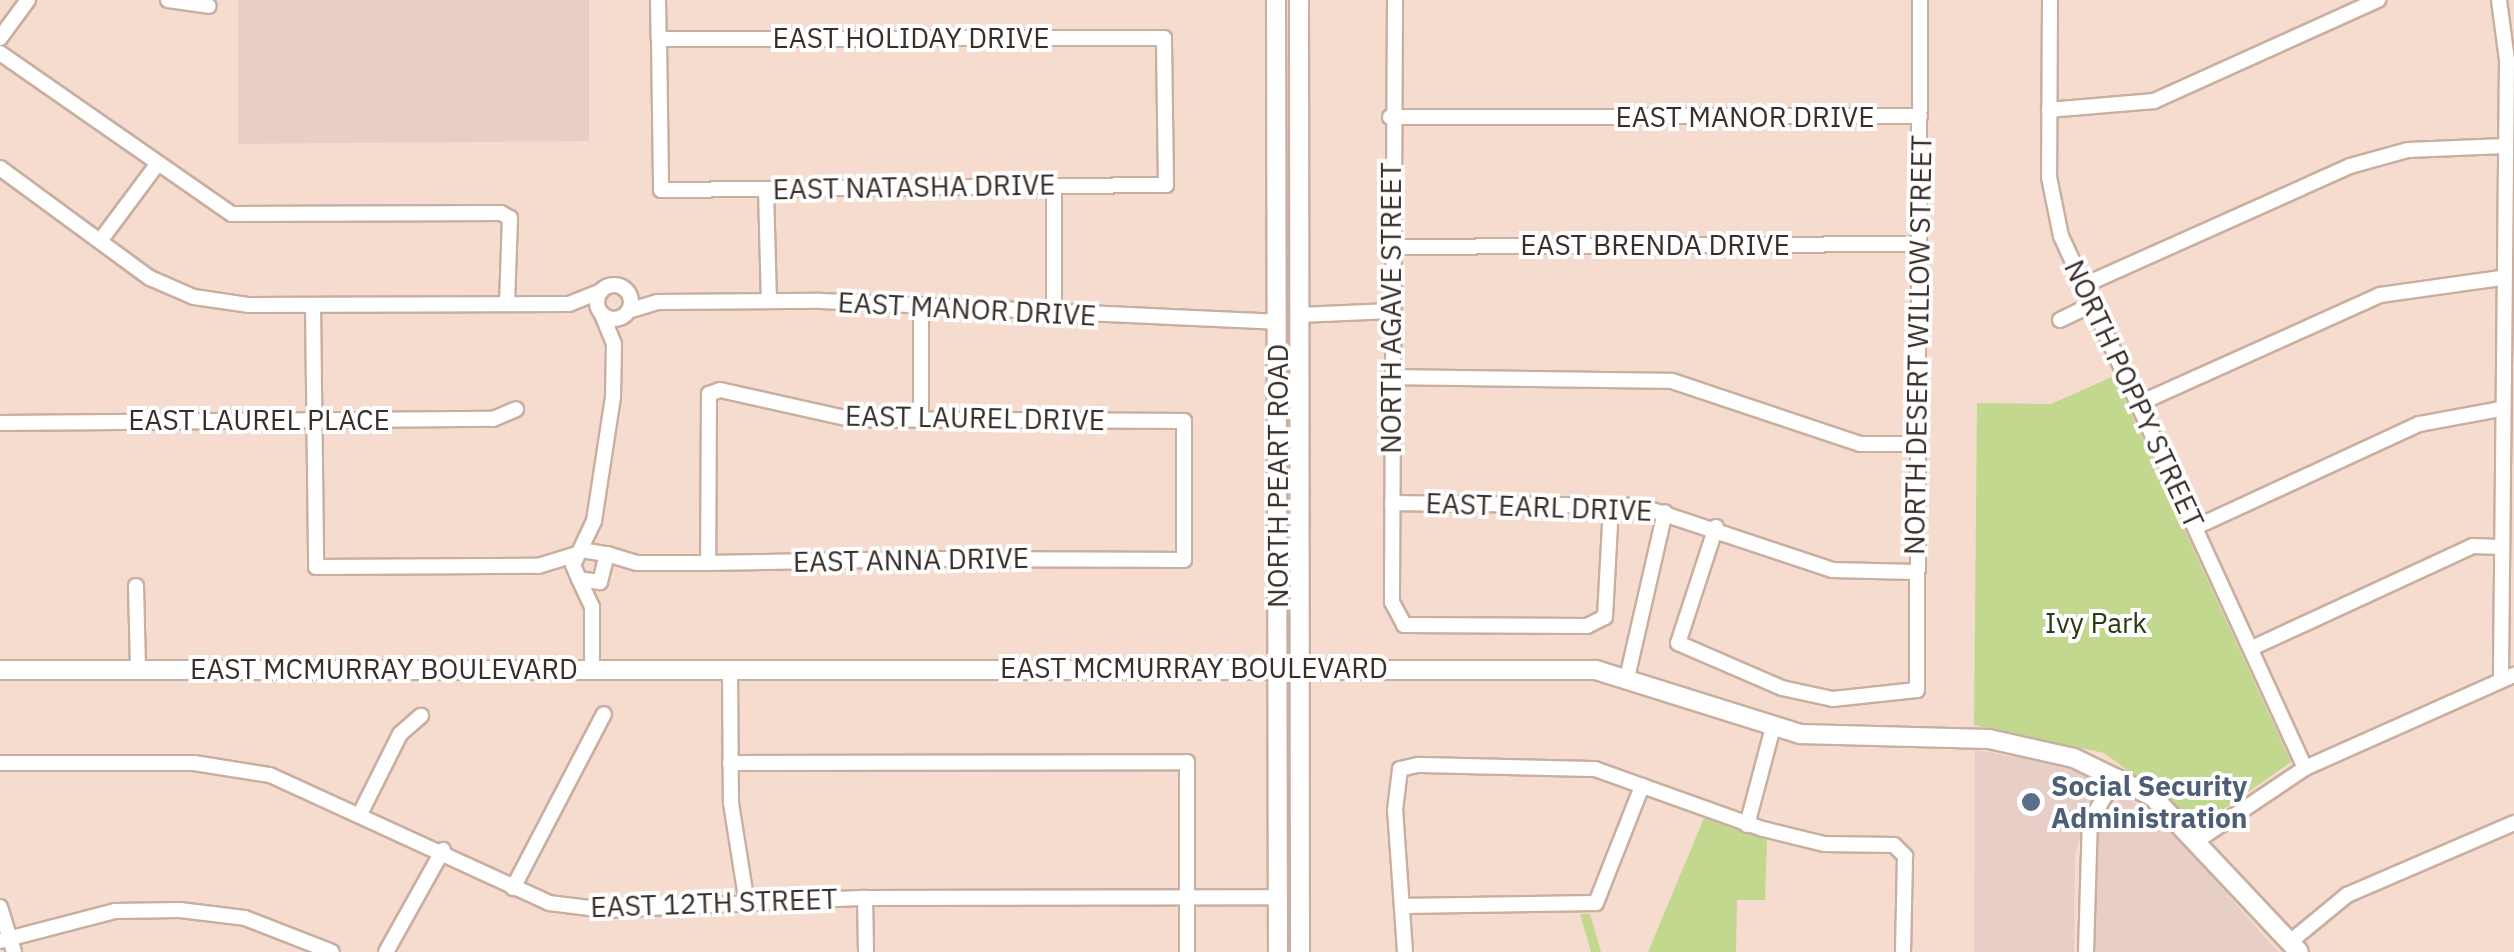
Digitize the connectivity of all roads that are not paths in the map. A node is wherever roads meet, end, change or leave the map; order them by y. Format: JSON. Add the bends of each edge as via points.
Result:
{"nodes":[{"id":1,"x":28,"y":0,"type":"edge"},
{"id":2,"x":168,"y":0,"type":"edge"},
{"id":3,"x":658,"y":0,"type":"edge"},
{"id":4,"x":1276,"y":0,"type":"edge"},
{"id":5,"x":1299,"y":0,"type":"edge"},
{"id":6,"x":1395,"y":0,"type":"edge"},
{"id":7,"x":1920,"y":0,"type":"edge"},
{"id":8,"x":2050,"y":0,"type":"edge"},
{"id":9,"x":2378,"y":0,"type":"edge"},
{"id":10,"x":2499,"y":0,"type":"edge"},
{"id":11,"x":208,"y":6,"type":"dead end"},
{"id":12,"x":0,"y":38,"type":"edge"},
{"id":13,"x":658,"y":39,"type":"junction"},
{"id":14,"x":0,"y":53,"type":"edge"},
{"id":15,"x":2049,"y":110,"type":"junction"},
{"id":16,"x":1920,"y":116,"type":"junction"},
{"id":17,"x":1390,"y":117,"type":"junction"},
{"id":18,"x":2504,"y":146,"type":"junction"},
{"id":19,"x":156,"y":166,"type":"junction"},
{"id":20,"x":0,"y":169,"type":"edge"},
{"id":21,"x":1166,"y":184,"type":"joint"},
{"id":22,"x":1054,"y":186,"type":"junction"},
{"id":23,"x":766,"y":189,"type":"junction"},
{"id":24,"x":100,"y":242,"type":"junction"},
{"id":25,"x":1919,"y":244,"type":"junction"},
{"id":26,"x":1391,"y":247,"type":"junction"},
{"id":27,"x":2501,"y":278,"type":"junction"},
{"id":28,"x":2082,"y":286,"type":"junction"},
{"id":29,"x":624,"y":289,"type":"junction"},
{"id":30,"x":602,"y":291,"type":"junction"},
{"id":31,"x":770,"y":301,"type":"junction"},
{"id":32,"x":658,"y":302,"type":"junction"},
{"id":33,"x":506,"y":303,"type":"junction"},
{"id":34,"x":569,"y":304,"type":"junction"},
{"id":35,"x":2091,"y":304,"type":"junction"},
{"id":36,"x":921,"y":305,"type":"junction"},
{"id":37,"x":312,"y":306,"type":"junction"},
{"id":38,"x":628,"y":312,"type":"junction"},
{"id":39,"x":1392,"y":312,"type":"junction"},
{"id":40,"x":602,"y":314,"type":"junction"},
{"id":41,"x":1054,"y":315,"type":"junction"},
{"id":42,"x":1299,"y":315,"type":"junction"},
{"id":43,"x":2060,"y":320,"type":"dead end"},
{"id":44,"x":1277,"y":322,"type":"junction"},
{"id":45,"x":614,"y":344,"type":"junction"},
{"id":46,"x":1392,"y":377,"type":"junction"},
{"id":47,"x":2140,"y":403,"type":"junction"},
{"id":48,"x":2500,"y":409,"type":"junction"},
{"id":49,"x":516,"y":410,"type":"dead end"},
{"id":50,"x":314,"y":419,"type":"junction"},
{"id":51,"x":922,"y":420,"type":"junction"},
{"id":52,"x":0,"y":423,"type":"edge"},
{"id":53,"x":1917,"y":444,"type":"junction"},
{"id":54,"x":1392,"y":502,"type":"junction"},
{"id":55,"x":1610,"y":506,"type":"junction"},
{"id":56,"x":1665,"y":512,"type":"junction"},
{"id":57,"x":594,"y":521,"type":"junction"},
{"id":58,"x":1716,"y":527,"type":"junction"},
{"id":59,"x":2196,"y":527,"type":"junction"},
{"id":60,"x":2501,"y":547,"type":"junction"},
{"id":61,"x":579,"y":552,"type":"junction"},
{"id":62,"x":605,"y":552,"type":"junction"},
{"id":63,"x":1184,"y":560,"type":"joint"},
{"id":64,"x":638,"y":563,"type":"junction"},
{"id":65,"x":708,"y":563,"type":"junction"},
{"id":66,"x":538,"y":566,"type":"junction"},
{"id":67,"x":1916,"y":572,"type":"junction"},
{"id":68,"x":606,"y":576,"type":"junction"},
{"id":69,"x":578,"y":577,"type":"junction"},
{"id":70,"x":136,"y":586,"type":"dead end"},
{"id":71,"x":592,"y":607,"type":"junction"},
{"id":72,"x":2252,"y":648,"type":"junction"},
{"id":73,"x":138,"y":668,"type":"junction"},
{"id":74,"x":1279,"y":668,"type":"junction"},
{"id":75,"x":1300,"y":668,"type":"junction"},
{"id":76,"x":730,"y":669,"type":"junction"},
{"id":77,"x":0,"y":670,"type":"edge"},
{"id":78,"x":592,"y":670,"type":"junction"},
{"id":79,"x":2507,"y":677,"type":"edge"},
{"id":80,"x":1627,"y":678,"type":"junction"},
{"id":81,"x":604,"y":714,"type":"dead end"},
{"id":82,"x":421,"y":716,"type":"dead end"},
{"id":83,"x":1773,"y":727,"type":"junction"},
{"id":84,"x":730,"y":763,"type":"junction"},
{"id":85,"x":0,"y":764,"type":"edge"},
{"id":86,"x":2305,"y":768,"type":"junction"},
{"id":87,"x":2117,"y":776,"type":"junction"},
{"id":88,"x":1642,"y":786,"type":"junction"},
{"id":89,"x":362,"y":810,"type":"junction"},
{"id":90,"x":1748,"y":824,"type":"junction"},
{"id":91,"x":2514,"y":824,"type":"edge"},
{"id":92,"x":2198,"y":840,"type":"junction"},
{"id":93,"x":443,"y":850,"type":"junction"},
{"id":94,"x":513,"y":888,"type":"junction"},
{"id":95,"x":1278,"y":897,"type":"junction"},
{"id":96,"x":865,"y":898,"type":"junction"},
{"id":97,"x":1187,"y":898,"type":"junction"},
{"id":98,"x":747,"y":904,"type":"junction"},
{"id":99,"x":1402,"y":906,"type":"junction"},
{"id":100,"x":0,"y":907,"type":"edge"},
{"id":101,"x":8,"y":944,"type":"edge"},
{"id":102,"x":2295,"y":947,"type":"edge"},
{"id":103,"x":332,"y":952,"type":"edge"},
{"id":104,"x":386,"y":952,"type":"edge"},
{"id":105,"x":866,"y":952,"type":"edge"},
{"id":106,"x":1188,"y":952,"type":"edge"},
{"id":107,"x":1278,"y":952,"type":"edge"},
{"id":108,"x":1300,"y":952,"type":"edge"},
{"id":109,"x":1405,"y":952,"type":"edge"},
{"id":110,"x":1903,"y":952,"type":"edge"},
{"id":111,"x":2086,"y":952,"type":"edge"}],
"edges":[{"from":1,"to":12,"type":"street"},
{"from":2,"to":11,"type":"street"},
{"from":3,"to":13,"type":"street"},
{"from":4,"to":44,"type":"street","name":"NORTH PEART ROAD"},
{"from":5,"to":42,"type":"street","name":"NORTH PEART ROAD"},
{"from":6,"to":17,"type":"street","name":"NORTH AGAVE STREET"},
{"from":7,"to":16,"type":"street","name":"NORTH DESERT WILLOW STREET"},
{"from":8,"to":15,"type":"street","name":"NORTH POPPY STREET"},
{"from":9,"to":15,"type":"street","via":[[2154,102]]},
{"from":10,"to":18,"type":"street"},
{"from":13,"to":21,"type":"street","name":"EAST HOLIDAY DRIVE","via":[[1164,38]]},
{"from":13,"to":23,"type":"street","name":"EAST NATASHA DRIVE","via":[[662,190]]},
{"from":14,"to":19,"type":"street"},
{"from":15,"to":28,"type":"street","name":"NORTH POPPY STREET","via":[[2049,177]]},
{"from":16,"to":17,"type":"street","name":"EAST MANOR DRIVE"},
{"from":16,"to":25,"type":"street","name":"NORTH DESERT WILLOW STREET"},
{"from":17,"to":26,"type":"street","name":"NORTH AGAVE STREET"},
{"from":18,"to":27,"type":"street"},
{"from":18,"to":28,"type":"street","via":[[2408,150],[2350,166]]},
{"from":19,"to":24,"type":"street"},
{"from":19,"to":33,"type":"street","via":[[232,214],[510,218]]},
{"from":20,"to":24,"type":"street"},
{"from":21,"to":22,"type":"street","name":"EAST NATASHA DRIVE"},
{"from":22,"to":23,"type":"street","name":"EAST NATASHA DRIVE"},
{"from":22,"to":41,"type":"street"},
{"from":23,"to":31,"type":"street"},
{"from":24,"to":37,"type":"street","via":[[194,296]]},
{"from":25,"to":26,"type":"street","name":"EAST BRENDA DRIVE"},
{"from":25,"to":53,"type":"street","name":"NORTH DESERT WILLOW STREET"},
{"from":26,"to":39,"type":"street","name":"NORTH AGAVE STREET"},
{"from":27,"to":47,"type":"street","via":[[2380,295]]},
{"from":27,"to":48,"type":"street"},
{"from":28,"to":35,"type":"street","name":"NORTH POPPY STREET"},
{"from":29,"to":30,"type":"street"},
{"from":29,"to":32,"type":"street","name":"EAST MANOR DRIVE"},
{"from":29,"to":38,"type":"street"},
{"from":30,"to":34,"type":"street"},
{"from":30,"to":40,"type":"street"},
{"from":31,"to":32,"type":"street","name":"EAST MANOR DRIVE"},
{"from":31,"to":36,"type":"street","name":"EAST MANOR DRIVE"},
{"from":32,"to":38,"type":"street","name":"EAST MANOR DRIVE"},
{"from":33,"to":34,"type":"street"},
{"from":33,"to":37,"type":"street"},
{"from":34,"to":40,"type":"street"},
{"from":35,"to":43,"type":"street"},
{"from":35,"to":47,"type":"street","name":"NORTH POPPY STREET"},
{"from":36,"to":41,"type":"street","name":"EAST MANOR DRIVE"},
{"from":36,"to":51,"type":"street"},
{"from":37,"to":50,"type":"street"},
{"from":38,"to":40,"type":"street","name":"EAST MANOR DRIVE"},
{"from":38,"to":45,"type":"street"},
{"from":39,"to":42,"type":"street"},
{"from":39,"to":46,"type":"street","name":"NORTH AGAVE STREET"},
{"from":40,"to":45,"type":"street"},
{"from":41,"to":44,"type":"street","name":"EAST MANOR DRIVE"},
{"from":42,"to":75,"type":"street","name":"NORTH PEART ROAD"},
{"from":44,"to":74,"type":"street","name":"NORTH PEART ROAD"},
{"from":45,"to":57,"type":"street"},
{"from":46,"to":53,"type":"street","via":[[1672,381],[1860,444]]},
{"from":46,"to":54,"type":"street","name":"NORTH AGAVE STREET"},
{"from":47,"to":59,"type":"street","name":"NORTH POPPY STREET"},
{"from":48,"to":59,"type":"street","via":[[2419,424]]},
{"from":48,"to":60,"type":"street"},
{"from":49,"to":50,"type":"street","name":"EAST LAUREL PLACE","via":[[493,418]]},
{"from":50,"to":52,"type":"street","name":"EAST LAUREL PLACE"},
{"from":50,"to":66,"type":"street","via":[[316,568]]},
{"from":51,"to":63,"type":"street","name":"EAST LAUREL DRIVE","via":[[1184,421]]},
{"from":51,"to":65,"type":"street","name":"EAST LAUREL DRIVE","via":[[850,419],[709,394]]},
{"from":53,"to":67,"type":"street","name":"NORTH DESERT WILLOW STREET"},
{"from":54,"to":55,"type":"street","name":"EAST EARL DRIVE"},
{"from":54,"to":55,"type":"street","name":"NORTH AGAVE STREET","via":[[1404,625],[1587,626],[1605,617]]},
{"from":55,"to":56,"type":"street","name":"EAST EARL DRIVE"},
{"from":56,"to":58,"type":"street","name":"EAST EARL DRIVE"},
{"from":56,"to":80,"type":"street"},
{"from":57,"to":61,"type":"street"},
{"from":57,"to":62,"type":"street"},
{"from":58,"to":67,"type":"street","name":"EAST EARL DRIVE","via":[[1832,570]]},
{"from":58,"to":67,"type":"street","name":"NORTH DESERT WILLOW STREET","via":[[1678,643],[1782,688],[1833,698],[1917,690]]},
{"from":59,"to":72,"type":"street","name":"NORTH POPPY STREET"},
{"from":60,"to":72,"type":"street","via":[[2473,546]]},
{"from":60,"to":79,"type":"street"},
{"from":61,"to":62,"type":"street","name":"EAST ANNA DRIVE"},
{"from":61,"to":66,"type":"street"},
{"from":61,"to":69,"type":"street"},
{"from":62,"to":64,"type":"street","name":"EAST ANNA DRIVE"},
{"from":62,"to":68,"type":"street"},
{"from":63,"to":65,"type":"street","name":"EAST ANNA DRIVE"},
{"from":64,"to":65,"type":"street","name":"EAST ANNA DRIVE"},
{"from":64,"to":68,"type":"street","name":"EAST ANNA DRIVE"},
{"from":66,"to":69,"type":"street"},
{"from":68,"to":69,"type":"street","name":"EAST ANNA DRIVE"},
{"from":68,"to":71,"type":"street"},
{"from":69,"to":71,"type":"street"},
{"from":70,"to":73,"type":"street"},
{"from":71,"to":78,"type":"street"},
{"from":72,"to":86,"type":"street","name":"NORTH POPPY STREET"},
{"from":73,"to":77,"type":"street","name":"EAST MCMURRAY BOULEVARD"},
{"from":73,"to":78,"type":"street","name":"EAST MCMURRAY BOULEVARD"},
{"from":74,"to":75,"type":"street","name":"EAST MCMURRAY BOULEVARD"},
{"from":74,"to":76,"type":"street","name":"EAST MCMURRAY BOULEVARD"},
{"from":74,"to":95,"type":"street","name":"NORTH PEART ROAD"},
{"from":75,"to":80,"type":"street","name":"EAST MCMURRAY BOULEVARD","via":[[1533,666]]},
{"from":75,"to":108,"type":"street","name":"NORTH PEART ROAD"},
{"from":76,"to":78,"type":"street","name":"EAST MCMURRAY BOULEVARD"},
{"from":76,"to":84,"type":"street"},
{"from":79,"to":86,"type":"street"},
{"from":80,"to":83,"type":"street","name":"EAST MCMURRAY BOULEVARD"},
{"from":81,"to":94,"type":"street"},
{"from":82,"to":89,"type":"street","via":[[400,734]]},
{"from":83,"to":87,"type":"street","name":"EAST MCMURRAY BOULEVARD","via":[[1989,738]]},
{"from":83,"to":90,"type":"street"},
{"from":84,"to":97,"type":"street","via":[[1187,762]]},
{"from":84,"to":98,"type":"street"},
{"from":85,"to":89,"type":"street","name":"EAST 12TH STREET","via":[[194,763],[270,775]]},
{"from":86,"to":92,"type":"street"},
{"from":87,"to":92,"type":"street","name":"EAST MCMURRAY BOULEVARD"},
{"from":87,"to":111,"type":"street","via":[[2090,821]]},
{"from":88,"to":90,"type":"street"},
{"from":88,"to":99,"type":"street","via":[[1596,903]]},
{"from":88,"to":99,"type":"street","via":[[1595,768],[1400,769]]},
{"from":89,"to":93,"type":"street","name":"EAST 12TH STREET"},
{"from":90,"to":110,"type":"street","via":[[1824,844],[1894,845],[1905,856]]},
{"from":91,"to":102,"type":"street","via":[[2347,895]]},
{"from":92,"to":102,"type":"street","name":"EAST MCMURRAY BOULEVARD"},
{"from":93,"to":94,"type":"street","name":"EAST 12TH STREET"},
{"from":93,"to":104,"type":"street"},
{"from":94,"to":98,"type":"street","name":"EAST 12TH STREET","via":[[606,910]]},
{"from":95,"to":97,"type":"street","name":"EAST 12TH STREET"},
{"from":95,"to":107,"type":"street","name":"NORTH PEART ROAD"},
{"from":96,"to":97,"type":"street","name":"EAST 12TH STREET"},
{"from":96,"to":98,"type":"street","name":"EAST 12TH STREET"},
{"from":96,"to":105,"type":"street"},
{"from":97,"to":106,"type":"street"},
{"from":99,"to":109,"type":"street"},
{"from":100,"to":101,"type":"street"},
{"from":101,"to":103,"type":"street","via":[[115,910],[180,910],[245,918]]}]}
